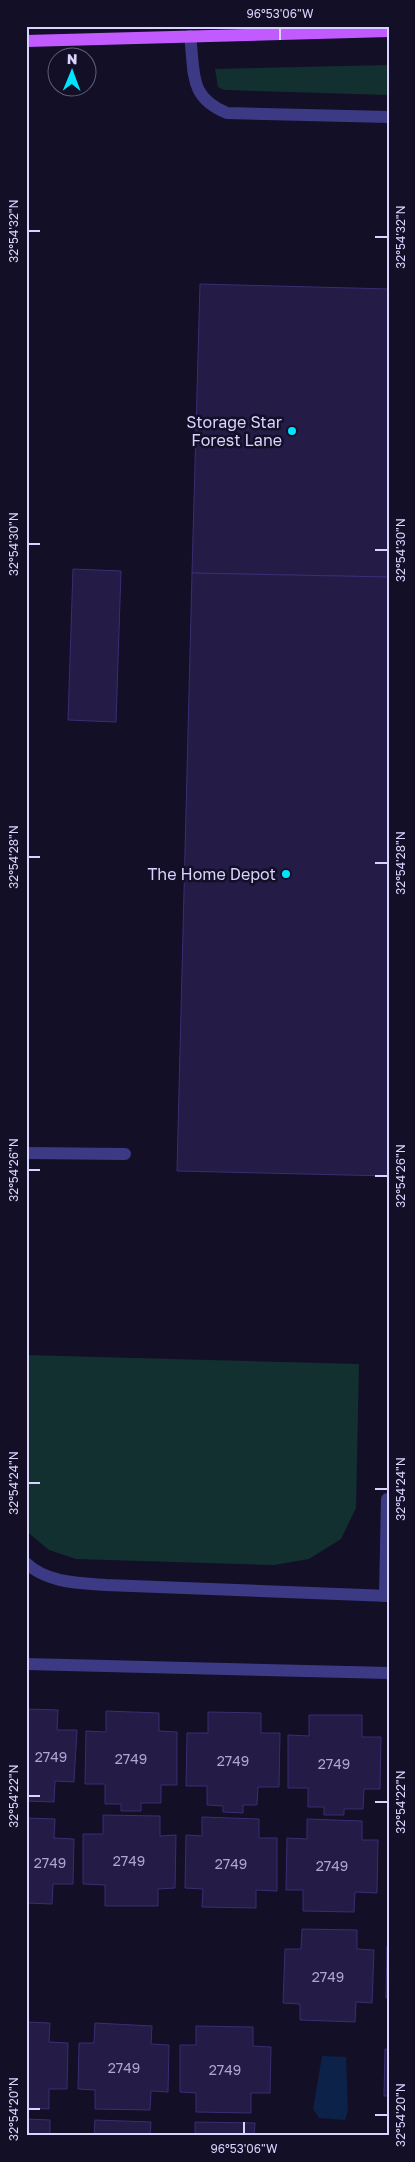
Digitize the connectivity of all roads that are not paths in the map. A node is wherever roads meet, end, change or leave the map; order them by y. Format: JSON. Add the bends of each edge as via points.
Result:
{"nodes":[{"id":1,"x":389,"y":31,"type":"edge"},
{"id":2,"x":190,"y":36,"type":"junction"},
{"id":3,"x":26,"y":41,"type":"edge"},
{"id":4,"x":389,"y":117,"type":"edge"},
{"id":5,"x":26,"y":1153,"type":"edge"},
{"id":6,"x":125,"y":1154,"type":"dead end"},
{"id":7,"x":389,"y":1499,"type":"edge"},
{"id":8,"x":26,"y":1563,"type":"edge"},
{"id":9,"x":387,"y":1596,"type":"edge"},
{"id":10,"x":26,"y":1664,"type":"edge"},
{"id":11,"x":389,"y":1673,"type":"edge"}],
"edges":[{"from":1,"to":2,"type":"main road"},
{"from":2,"to":3,"type":"main road"},
{"from":2,"to":4,"type":"street","via":[[197,89],[204,101],[226,113]]},
{"from":5,"to":6,"type":"street"},
{"from":7,"to":9,"type":"street"},
{"from":8,"to":9,"type":"street","via":[[62,1581]]},
{"from":10,"to":11,"type":"street"}]}
